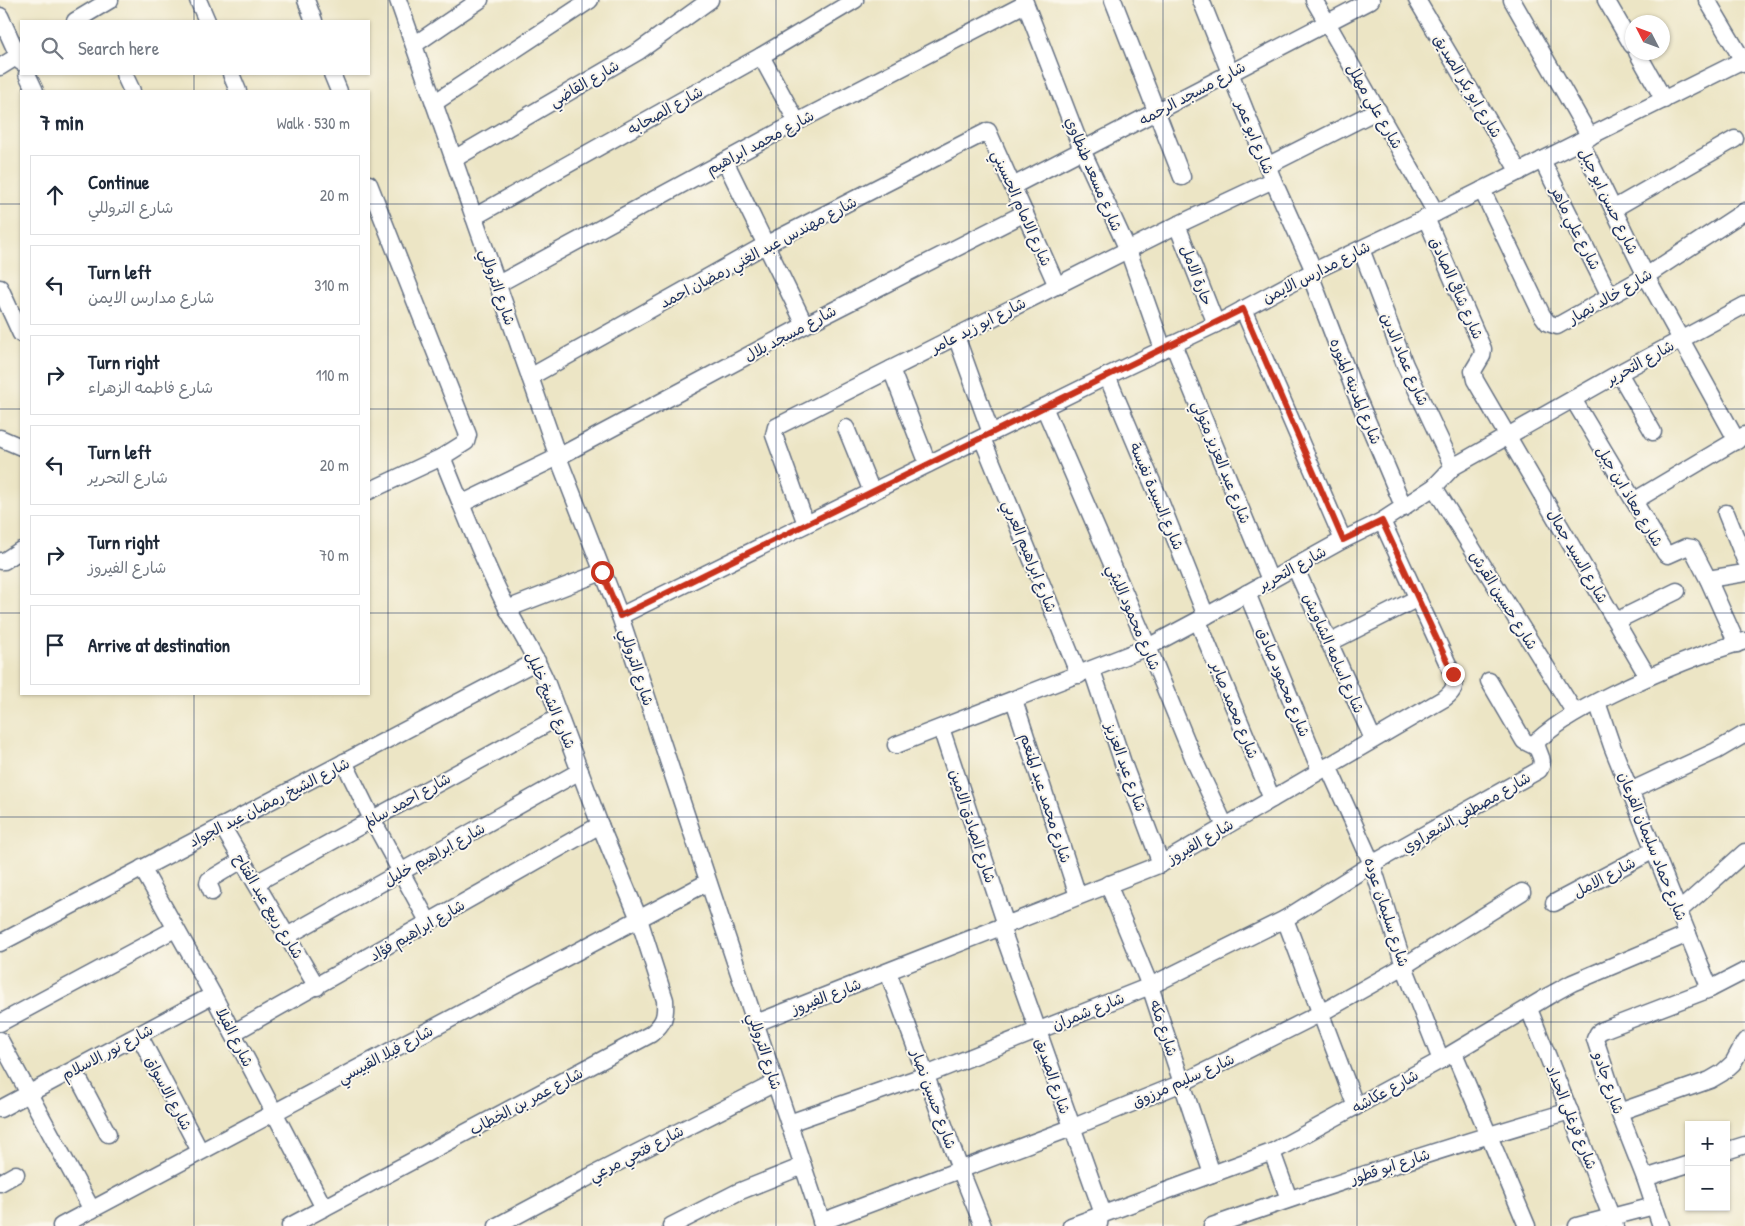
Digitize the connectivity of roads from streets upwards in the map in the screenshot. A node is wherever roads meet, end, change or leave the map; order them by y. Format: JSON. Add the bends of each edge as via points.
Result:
{"nodes":[{"id":1,"x":110,"y":0,"type":"edge"},
{"id":2,"x":198,"y":0,"type":"edge"},
{"id":3,"x":306,"y":0,"type":"edge"},
{"id":4,"x":398,"y":0,"type":"edge"},
{"id":5,"x":480,"y":0,"type":"edge"},
{"id":6,"x":590,"y":0,"type":"edge"},
{"id":7,"x":710,"y":0,"type":"edge"},
{"id":8,"x":855,"y":0,"type":"edge"},
{"id":9,"x":1113,"y":0,"type":"edge"},
{"id":10,"x":1201,"y":0,"type":"edge"},
{"id":11,"x":1314,"y":0,"type":"edge"},
{"id":12,"x":1371,"y":0,"type":"edge"},
{"id":13,"x":1418,"y":0,"type":"edge"},
{"id":14,"x":1512,"y":0,"type":"edge"},
{"id":15,"x":1606,"y":0,"type":"edge"},
{"id":16,"x":1711,"y":1,"type":"edge"},
{"id":17,"x":1024,"y":2,"type":"edge"},
{"id":18,"x":95,"y":10,"type":"edge"},
{"id":19,"x":0,"y":16,"type":"edge"},
{"id":20,"x":77,"y":20,"type":"edge"},
{"id":21,"x":207,"y":20,"type":"edge"},
{"id":22,"x":314,"y":20,"type":"edge"},
{"id":23,"x":1327,"y":23,"type":"junction"},
{"id":24,"x":1625,"y":33,"type":"edge"},
{"id":25,"x":414,"y":45,"type":"junction"},
{"id":26,"x":761,"y":56,"type":"junction"},
{"id":27,"x":20,"y":57,"type":"edge"},
{"id":28,"x":1642,"y":60,"type":"edge"},
{"id":29,"x":1744,"y":62,"type":"edge"},
{"id":30,"x":0,"y":67,"type":"edge"},
{"id":31,"x":1230,"y":74,"type":"junction"},
{"id":32,"x":27,"y":75,"type":"edge"},
{"id":33,"x":124,"y":75,"type":"edge"},
{"id":34,"x":230,"y":75,"type":"edge"},
{"id":35,"x":332,"y":75,"type":"edge"},
{"id":36,"x":34,"y":90,"type":"edge"},
{"id":37,"x":132,"y":90,"type":"edge"},
{"id":38,"x":238,"y":90,"type":"edge"},
{"id":39,"x":339,"y":90,"type":"edge"},
{"id":40,"x":1664,"y":100,"type":"junction"},
{"id":41,"x":434,"y":103,"type":"junction"},
{"id":42,"x":1378,"y":110,"type":"junction"},
{"id":43,"x":1157,"y":112,"type":"junction"},
{"id":44,"x":797,"y":122,"type":"junction"},
{"id":45,"x":988,"y":131,"type":"joint"},
{"id":46,"x":1585,"y":139,"type":"junction"},
{"id":47,"x":1735,"y":139,"type":"dead end"},
{"id":48,"x":1082,"y":150,"type":"junction"},
{"id":49,"x":454,"y":159,"type":"junction"},
{"id":50,"x":1542,"y":160,"type":"junction"},
{"id":51,"x":725,"y":161,"type":"junction"},
{"id":52,"x":1519,"y":172,"type":"junction"},
{"id":53,"x":1270,"y":173,"type":"junction"},
{"id":54,"x":1182,"y":177,"type":"dead end"},
{"id":55,"x":1013,"y":186,"type":"junction"},
{"id":56,"x":370,"y":187,"type":"edge"},
{"id":57,"x":1482,"y":190,"type":"junction"},
{"id":58,"x":1613,"y":209,"type":"junction"},
{"id":59,"x":1745,"y":211,"type":"edge"},
{"id":60,"x":1025,"y":213,"type":"junction"},
{"id":61,"x":1431,"y":216,"type":"junction"},
{"id":62,"x":474,"y":217,"type":"junction"},
{"id":63,"x":1177,"y":225,"type":"junction"},
{"id":64,"x":766,"y":245,"type":"junction"},
{"id":65,"x":1361,"y":249,"type":"junction"},
{"id":66,"x":1128,"y":250,"type":"junction"},
{"id":67,"x":1312,"y":272,"type":"junction"},
{"id":68,"x":1646,"y":276,"type":"junction"},
{"id":69,"x":498,"y":284,"type":"junction"},
{"id":70,"x":1057,"y":286,"type":"junction"},
{"id":71,"x":0,"y":288,"type":"edge"},
{"id":72,"x":1610,"y":296,"type":"junction"},
{"id":73,"x":1745,"y":305,"type":"edge"},
{"id":74,"x":1243,"y":309,"type":"junction"},
{"id":75,"x":806,"y":324,"type":"junction"},
{"id":76,"x":1216,"y":324,"type":"junction"},
{"id":77,"x":20,"y":332,"type":"edge"},
{"id":78,"x":956,"y":336,"type":"junction"},
{"id":79,"x":1681,"y":340,"type":"junction"},
{"id":80,"x":1168,"y":346,"type":"junction"},
{"id":81,"x":891,"y":369,"type":"junction"},
{"id":82,"x":1619,"y":373,"type":"junction"},
{"id":83,"x":1106,"y":376,"type":"junction"},
{"id":84,"x":530,"y":377,"type":"junction"},
{"id":85,"x":1573,"y":399,"type":"junction"},
{"id":86,"x":1044,"y":407,"type":"junction"},
{"id":87,"x":846,"y":428,"type":"dead end"},
{"id":88,"x":1653,"y":432,"type":"dead end"},
{"id":89,"x":986,"y":435,"type":"junction"},
{"id":90,"x":1508,"y":436,"type":"junction"},
{"id":91,"x":0,"y":438,"type":"edge"},
{"id":92,"x":1741,"y":438,"type":"edge"},
{"id":93,"x":20,"y":447,"type":"edge"},
{"id":94,"x":442,"y":457,"type":"junction"},
{"id":95,"x":558,"y":457,"type":"junction"},
{"id":96,"x":928,"y":464,"type":"junction"},
{"id":97,"x":1453,"y":467,"type":"junction"},
{"id":98,"x":1434,"y":487,"type":"junction"},
{"id":99,"x":370,"y":491,"type":"edge"},
{"id":100,"x":872,"y":492,"type":"junction"},
{"id":101,"x":1634,"y":501,"type":"junction"},
{"id":102,"x":461,"y":504,"type":"junction"},
{"id":103,"x":1404,"y":508,"type":"junction"},
{"id":104,"x":1726,"y":513,"type":"dead end"},
{"id":105,"x":1382,"y":521,"type":"junction"},
{"id":106,"x":806,"y":524,"type":"junction"},
{"id":107,"x":1343,"y":540,"type":"junction"},
{"id":108,"x":20,"y":551,"type":"edge"},
{"id":109,"x":1745,"y":560,"type":"edge"},
{"id":110,"x":0,"y":561,"type":"edge"},
{"id":111,"x":1295,"y":567,"type":"junction"},
{"id":112,"x":602,"y":572,"type":"junction"},
{"id":113,"x":1745,"y":573,"type":"edge"},
{"id":114,"x":1708,"y":578,"type":"junction"},
{"id":115,"x":1270,"y":580,"type":"junction"},
{"id":116,"x":1676,"y":591,"type":"dead end"},
{"id":117,"x":1248,"y":593,"type":"junction"},
{"id":118,"x":1418,"y":598,"type":"junction"},
{"id":119,"x":507,"y":609,"type":"junction"},
{"id":120,"x":620,"y":616,"type":"junction"},
{"id":121,"x":1202,"y":619,"type":"junction"},
{"id":122,"x":1616,"y":621,"type":"junction"},
{"id":123,"x":1741,"y":642,"type":"edge"},
{"id":124,"x":1329,"y":643,"type":"junction"},
{"id":125,"x":1148,"y":647,"type":"junction"},
{"id":126,"x":537,"y":661,"type":"junction"},
{"id":127,"x":1086,"y":672,"type":"junction"},
{"id":128,"x":1648,"y":677,"type":"junction"},
{"id":129,"x":1489,"y":681,"type":"dead end"},
{"id":130,"x":1014,"y":700,"type":"junction"},
{"id":131,"x":1597,"y":702,"type":"junction"},
{"id":132,"x":1575,"y":713,"type":"junction"},
{"id":133,"x":559,"y":717,"type":"junction"},
{"id":134,"x":941,"y":728,"type":"junction"},
{"id":135,"x":1745,"y":734,"type":"edge"},
{"id":136,"x":1373,"y":739,"type":"junction"},
{"id":137,"x":896,"y":745,"type":"dead end"},
{"id":138,"x":1536,"y":747,"type":"junction"},
{"id":139,"x":344,"y":762,"type":"junction"},
{"id":140,"x":1324,"y":768,"type":"junction"},
{"id":141,"x":580,"y":771,"type":"junction"},
{"id":142,"x":1630,"y":790,"type":"junction"},
{"id":143,"x":1272,"y":799,"type":"junction"},
{"id":144,"x":372,"y":819,"type":"junction"},
{"id":145,"x":222,"y":826,"type":"junction"},
{"id":146,"x":600,"y":826,"type":"junction"},
{"id":147,"x":1225,"y":826,"type":"junction"},
{"id":148,"x":1654,"y":850,"type":"junction"},
{"id":149,"x":1745,"y":852,"type":"edge"},
{"id":150,"x":242,"y":860,"type":"junction"},
{"id":151,"x":1161,"y":864,"type":"junction"},
{"id":152,"x":1372,"y":864,"type":"junction"},
{"id":153,"x":142,"y":868,"type":"junction"},
{"id":154,"x":401,"y":872,"type":"junction"},
{"id":155,"x":708,"y":882,"type":"junction"},
{"id":156,"x":256,"y":883,"type":"junction"},
{"id":157,"x":1108,"y":884,"type":"junction"},
{"id":158,"x":212,"y":892,"type":"dead end"},
{"id":159,"x":1522,"y":892,"type":"dead end"},
{"id":160,"x":1078,"y":896,"type":"junction"},
{"id":161,"x":1554,"y":903,"type":"dead end"},
{"id":162,"x":1679,"y":911,"type":"junction"},
{"id":163,"x":639,"y":919,"type":"junction"},
{"id":164,"x":1285,"y":919,"type":"junction"},
{"id":165,"x":429,"y":923,"type":"junction"},
{"id":166,"x":1003,"y":926,"type":"junction"},
{"id":167,"x":175,"y":929,"type":"junction"},
{"id":168,"x":1688,"y":934,"type":"junction"},
{"id":169,"x":287,"y":936,"type":"junction"},
{"id":170,"x":0,"y":943,"type":"edge"},
{"id":171,"x":1404,"y":966,"type":"junction"},
{"id":172,"x":1745,"y":971,"type":"edge"},
{"id":173,"x":888,"y":972,"type":"junction"},
{"id":174,"x":1150,"y":986,"type":"junction"},
{"id":175,"x":317,"y":987,"type":"junction"},
{"id":176,"x":1710,"y":989,"type":"junction"},
{"id":177,"x":213,"y":996,"type":"junction"},
{"id":178,"x":1529,"y":1008,"type":"junction"},
{"id":179,"x":1321,"y":1013,"type":"junction"},
{"id":180,"x":0,"y":1023,"type":"edge"},
{"id":181,"x":756,"y":1024,"type":"junction"},
{"id":182,"x":1037,"y":1031,"type":"junction"},
{"id":183,"x":233,"y":1034,"type":"junction"},
{"id":184,"x":138,"y":1035,"type":"junction"},
{"id":185,"x":0,"y":1040,"type":"edge"},
{"id":186,"x":1745,"y":1041,"type":"edge"},
{"id":187,"x":1448,"y":1056,"type":"junction"},
{"id":188,"x":74,"y":1070,"type":"junction"},
{"id":189,"x":926,"y":1074,"type":"junction"},
{"id":190,"x":776,"y":1083,"type":"junction"},
{"id":191,"x":1182,"y":1083,"type":"junction"},
{"id":192,"x":29,"y":1094,"type":"junction"},
{"id":193,"x":1356,"y":1107,"type":"junction"},
{"id":194,"x":0,"y":1109,"type":"edge"},
{"id":195,"x":1570,"y":1111,"type":"junction"},
{"id":196,"x":274,"y":1112,"type":"junction"},
{"id":197,"x":1619,"y":1112,"type":"junction"},
{"id":198,"x":789,"y":1123,"type":"junction"},
{"id":199,"x":1071,"y":1128,"type":"junction"},
{"id":200,"x":108,"y":1134,"type":"dead end"},
{"id":201,"x":1489,"y":1135,"type":"junction"},
{"id":202,"x":1745,"y":1145,"type":"edge"},
{"id":203,"x":1730,"y":1150,"type":"edge"},
{"id":204,"x":200,"y":1151,"type":"junction"},
{"id":205,"x":1272,"y":1152,"type":"junction"},
{"id":206,"x":1685,"y":1165,"type":"edge"},
{"id":207,"x":803,"y":1166,"type":"junction"},
{"id":208,"x":960,"y":1169,"type":"junction"},
{"id":209,"x":16,"y":1174,"type":"dead end"},
{"id":210,"x":1212,"y":1174,"type":"junction"},
{"id":211,"x":1645,"y":1178,"type":"junction"},
{"id":212,"x":0,"y":1183,"type":"edge"},
{"id":213,"x":1289,"y":1199,"type":"junction"},
{"id":214,"x":1654,"y":1206,"type":"junction"},
{"id":215,"x":324,"y":1208,"type":"junction"},
{"id":216,"x":92,"y":1210,"type":"junction"},
{"id":217,"x":1100,"y":1220,"type":"edge"},
{"id":218,"x":1613,"y":1221,"type":"edge"},
{"id":219,"x":822,"y":1224,"type":"edge"},
{"id":220,"x":61,"y":1226,"type":"edge"},
{"id":221,"x":290,"y":1226,"type":"edge"},
{"id":222,"x":497,"y":1226,"type":"edge"},
{"id":223,"x":671,"y":1226,"type":"edge"},
{"id":224,"x":982,"y":1226,"type":"edge"},
{"id":225,"x":1071,"y":1226,"type":"edge"},
{"id":226,"x":1212,"y":1226,"type":"edge"},
{"id":227,"x":1527,"y":1226,"type":"edge"},
{"id":228,"x":1577,"y":1226,"type":"edge"},
{"id":229,"x":1661,"y":1226,"type":"edge"}],
"edges":[{"from":1,"to":18,"type":"street"},
{"from":2,"to":21,"type":"street"},
{"from":3,"to":22,"type":"street"},
{"from":4,"to":25,"type":"street","name":"شارع التروللي"},
{"from":5,"to":25,"type":"street"},
{"from":6,"to":41,"type":"street"},
{"from":7,"to":49,"type":"street","name":"شارع القاضي","via":[[639,51]]},
{"from":8,"to":26,"type":"street","name":"شارع الصحابه"},
{"from":9,"to":43,"type":"street"},
{"from":10,"to":31,"type":"street","name":"شارع ابو عمر"},
{"from":11,"to":23,"type":"street","name":"شارع علي مهلل"},
{"from":12,"to":23,"type":"street","name":"شارع مسجد الرحمه"},
{"from":13,"to":52,"type":"street","name":"شارع ابو بكر الصديق"},
{"from":14,"to":46,"type":"street","name":"شارع حسن ابو جبل"},
{"from":15,"to":24,"type":"street"},
{"from":16,"to":29,"type":"street"},
{"from":17,"to":44,"type":"street","name":"شارع محمد ابراهيم"},
{"from":17,"to":48,"type":"street","name":"شارع مسعد طنطاوي"},
{"from":18,"to":20,"type":"street"},
{"from":19,"to":27,"type":"street"},
{"from":23,"to":31,"type":"street","name":"شارع مسجد الرحمه"},
{"from":23,"to":42,"type":"street","name":"شارع علي مهلل"},
{"from":25,"to":41,"type":"street","name":"شارع التروللي"},
{"from":26,"to":44,"type":"street"},
{"from":26,"to":62,"type":"street","name":"شارع الصحابه"},
{"from":27,"to":30,"type":"street"},
{"from":28,"to":40,"type":"street"},
{"from":29,"to":40,"type":"street","name":"شارع مدارس الايمن"},
{"from":31,"to":43,"type":"street","name":"شارع مسجد الرحمه"},
{"from":31,"to":53,"type":"street","name":"شارع ابو عمر"},
{"from":32,"to":36,"type":"street"},
{"from":33,"to":37,"type":"street"},
{"from":34,"to":38,"type":"street"},
{"from":35,"to":39,"type":"street"},
{"from":40,"to":46,"type":"street","name":"شارع مدارس الايمن"},
{"from":41,"to":49,"type":"street","name":"شارع التروللي"},
{"from":42,"to":53,"type":"street","name":"شارع ابو زيد عامر"},
{"from":42,"to":61,"type":"street","name":"شارع علي مهلل"},
{"from":43,"to":48,"type":"street","name":"شارع مسجد الرحمه"},
{"from":43,"to":54,"type":"street"},
{"from":44,"to":51,"type":"street","name":"شارع محمد ابراهيم"},
{"from":45,"to":55,"type":"street","name":"شارع الامام الحسيني"},
{"from":45,"to":64,"type":"street","name":"شارع مهندس عبد الغني رمضان احمد"},
{"from":46,"to":50,"type":"street","name":"شارع مدارس الايمن"},
{"from":46,"to":58,"type":"street","name":"شارع حسن ابو جبل"},
{"from":47,"to":58,"type":"street"},
{"from":48,"to":55,"type":"street","name":"شارع مسجد الرحمه"},
{"from":48,"to":66,"type":"street","name":"شارع مسعد طنطاوي"},
{"from":49,"to":62,"type":"street","name":"شارع التروللي"},
{"from":50,"to":52,"type":"street","name":"شارع مدارس الايمن"},
{"from":50,"to":72,"type":"street","name":"شارع علي ماهر"},
{"from":51,"to":64,"type":"street"},
{"from":51,"to":69,"type":"street","name":"شارع محمد ابراهيم"},
{"from":52,"to":57,"type":"street","name":"شارع مدارس الايمن"},
{"from":53,"to":63,"type":"street","name":"شارع ابو زيد عامر"},
{"from":53,"to":67,"type":"street","name":"شارع ابو عمر"},
{"from":55,"to":60,"type":"street","name":"شارع الامام الحسيني"},
{"from":56,"to":94,"type":"street","via":[[467,430],[466,442]]},
{"from":57,"to":61,"type":"street","name":"شارع مدارس الايمن"},
{"from":57,"to":72,"type":"street","name":"شارع خالد نصار","via":[[1548,323],[1557,326]]},
{"from":58,"to":68,"type":"street","name":"شارع حسن ابو جبل"},
{"from":59,"to":68,"type":"street","name":"شارع خالد نصار"},
{"from":60,"to":70,"type":"street","name":"شارع الامام الحسيني"},
{"from":60,"to":75,"type":"street","name":"شارع مسجد بلال"},
{"from":61,"to":65,"type":"street","name":"شارع مدارس الايمن"},
{"from":61,"to":90,"type":"street","name":"شارع شافي الصادق","via":[[1483,349],[1473,371],[1475,380]]},
{"from":62,"to":69,"type":"street","name":"شارع التروللي"},
{"from":63,"to":66,"type":"street","name":"شارع ابو زيد عامر"},
{"from":63,"to":76,"type":"street","name":"حارة الامل"},
{"from":64,"to":75,"type":"street"},
{"from":64,"to":84,"type":"street","name":"شارع مهندس عبد الغني رمضان احمد"},
{"from":65,"to":67,"type":"street","name":"شارع مدارس الايمن"},
{"from":65,"to":97,"type":"street","name":"شارع عماد الدين","via":[[1405,365]]},
{"from":66,"to":70,"type":"street","name":"شارع ابو زيد عامر"},
{"from":66,"to":80,"type":"street","name":"شارع مسعد طنطاوي"},
{"from":67,"to":74,"type":"street","name":"شارع مدارس الايمن"},
{"from":67,"to":103,"type":"street","name":"شارع المدينه المنوره","via":[[1355,392]]},
{"from":68,"to":72,"type":"street","name":"شارع خالد نصار"},
{"from":68,"to":79,"type":"street","name":"شارع حسن ابو جبل"},
{"from":69,"to":84,"type":"street","name":"شارع التروللي"},
{"from":70,"to":78,"type":"street","name":"شارع ابو زيد عامر"},
{"from":71,"to":77,"type":"street"},
{"from":73,"to":79,"type":"street","name":"شارع التحرير"},
{"from":74,"to":76,"type":"street","name":"شارع مدارس الايمن"},
{"from":74,"to":107,"type":"street"},
{"from":75,"to":95,"type":"street","name":"شارع مسجد بلال"},
{"from":76,"to":80,"type":"street","name":"شارع مدارس الايمن"},
{"from":78,"to":81,"type":"street","name":"شارع ابو زيد عامر"},
{"from":78,"to":89,"type":"street","name":"شارع ابراهيم العربي"},
{"from":79,"to":82,"type":"street","name":"شارع التحرير"},
{"from":79,"to":92,"type":"street","name":"شارع حسن ابو جبل"},
{"from":80,"to":83,"type":"street","name":"شارع مدارس الايمن"},
{"from":80,"to":115,"type":"street","name":"شارع عبد العزيز متولي"},
{"from":81,"to":96,"type":"street"},
{"from":81,"to":106,"type":"street","name":"شارع ابو زيد عامر","via":[[776,427],[774,435]]},
{"from":82,"to":85,"type":"street","name":"شارع التحرير"},
{"from":82,"to":88,"type":"street"},
{"from":83,"to":86,"type":"street","name":"شارع مدارس الايمن"},
{"from":83,"to":121,"type":"street","name":"شارع السيدة نفيسة","via":[[1158,496]]},
{"from":84,"to":95,"type":"street","name":"شارع التروللي"},
{"from":85,"to":90,"type":"street","name":"شارع التحرير"},
{"from":85,"to":101,"type":"street","name":"شارع معاذ ابن جبل"},
{"from":86,"to":89,"type":"street","name":"شارع مدارس الايمن"},
{"from":86,"to":125,"type":"street","name":"شارع محمود الليثي"},
{"from":87,"to":100,"type":"street"},
{"from":89,"to":96,"type":"street","name":"شارع مدارس الايمن"},
{"from":89,"to":127,"type":"street","name":"شارع ابراهيم العربي"},
{"from":90,"to":97,"type":"street","name":"شارع التحرير"},
{"from":90,"to":122,"type":"street","name":"شارع السيد جمال"},
{"from":91,"to":93,"type":"street"},
{"from":92,"to":101,"type":"street"},
{"from":94,"to":99,"type":"street"},
{"from":94,"to":102,"type":"street","name":"شارع الشيخ خليل"},
{"from":95,"to":102,"type":"street","name":"شارع مسجد بلال"},
{"from":95,"to":112,"type":"street","name":"شارع التروللي"},
{"from":96,"to":100,"type":"street","name":"شارع مدارس الايمن"},
{"from":97,"to":98,"type":"street","name":"شارع التحرير"},
{"from":98,"to":103,"type":"street","name":"شارع التحرير"},
{"from":98,"to":132,"type":"street","name":"شارع حسين القرش"},
{"from":100,"to":106,"type":"street","name":"شارع مدارس الايمن"},
{"from":101,"to":114,"type":"street","name":"شارع معاذ ابن جبل","via":[[1665,553],[1668,555],[1686,547],[1692,548]]},
{"from":102,"to":119,"type":"street","name":"شارع الشيخ خليل"},
{"from":103,"to":105,"type":"street","name":"شارع التحرير"},
{"from":104,"to":109,"type":"street"},
{"from":105,"to":107,"type":"street","name":"شارع التحرير"},
{"from":105,"to":118,"type":"street","name":"شارع الفيروز"},
{"from":106,"to":120,"type":"street","name":"شارع مدارس الايمن"},
{"from":107,"to":111,"type":"street","name":"شارع التحرير"},
{"from":108,"to":110,"type":"street"},
{"from":111,"to":115,"type":"street","name":"شارع التحرير"},
{"from":111,"to":124,"type":"street","name":"شارع اسامه الشاويش"},
{"from":112,"to":119,"type":"street"},
{"from":112,"to":120,"type":"street","name":"شارع التروللي"},
{"from":113,"to":114,"type":"street"},
{"from":114,"to":123,"type":"street","name":"شارع معاذ ابن جبل"},
{"from":115,"to":117,"type":"street","name":"شارع التحرير"},
{"from":116,"to":122,"type":"street"},
{"from":117,"to":121,"type":"street","name":"شارع التحرير"},
{"from":117,"to":140,"type":"street","name":"شارع محمود صادق"},
{"from":118,"to":124,"type":"street"},
{"from":118,"to":136,"type":"street","name":"شارع الفيروز","via":[[1455,684],[1445,698]]},
{"from":119,"to":126,"type":"street","name":"شارع الشيخ خليل"},
{"from":120,"to":155,"type":"street","name":"شارع التروللي"},
{"from":121,"to":125,"type":"street","name":"شارع التحرير"},
{"from":121,"to":143,"type":"street","name":"شارع محمد صابر"},
{"from":122,"to":128,"type":"street","name":"شارع السيد جمال"},
{"from":123,"to":128,"type":"street"},
{"from":124,"to":136,"type":"street","name":"شارع اسامه الشاويش"},
{"from":125,"to":127,"type":"street","name":"شارع التحرير"},
{"from":125,"to":147,"type":"street","name":"شارع محمود الليثي"},
{"from":126,"to":133,"type":"street","name":"شارع الشيخ خليل"},
{"from":126,"to":139,"type":"street","name":"شارع الشيخ رمضان عبد الجواد"},
{"from":127,"to":130,"type":"street","name":"شارع التحرير"},
{"from":127,"to":151,"type":"street","name":"شارع عبد العزيز"},
{"from":128,"to":131,"type":"street"},
{"from":129,"to":138,"type":"street","via":[[1524,741]]},
{"from":130,"to":134,"type":"street","name":"شارع التحرير"},
{"from":130,"to":160,"type":"street","name":"شارع محمد عبد المنعم"},
{"from":131,"to":132,"type":"street"},
{"from":131,"to":142,"type":"street","name":"شارع حماد سليمان الفرعان"},
{"from":132,"to":138,"type":"street","via":[[1537,741]]},
{"from":133,"to":141,"type":"street","name":"شارع الشيخ خليل"},
{"from":133,"to":144,"type":"street","name":"شارع احمد سالم"},
{"from":134,"to":137,"type":"street","name":"شارع التحرير"},
{"from":134,"to":166,"type":"street","name":"شارع الصادق الامين"},
{"from":135,"to":142,"type":"street","via":[[1716,751]]},
{"from":136,"to":140,"type":"street","name":"شارع الفيروز"},
{"from":138,"to":152,"type":"street","name":"شارع مصطفي الشعراوي","via":[[1542,758],[1539,770]]},
{"from":139,"to":144,"type":"street"},
{"from":139,"to":145,"type":"street","name":"شارع الشيخ رمضان عبد الجواد"},
{"from":140,"to":143,"type":"street","name":"شارع الفيروز"},
{"from":140,"to":152,"type":"street","name":"شارع سليمان عوده"},
{"from":141,"to":146,"type":"street","name":"شارع الشيخ خليل"},
{"from":141,"to":154,"type":"street","name":"شارع ابراهيم خليل"},
{"from":142,"to":148,"type":"street","name":"شارع حماد سليمان الفرعان"},
{"from":143,"to":147,"type":"street","name":"شارع الفيروز"},
{"from":144,"to":154,"type":"street"},
{"from":144,"to":156,"type":"street","name":"شارع احمد سالم"},
{"from":145,"to":150,"type":"street","name":"شارع ربيع عبد الفتاح"},
{"from":145,"to":153,"type":"street","name":"شارع الشيخ رمضان عبد الجواد"},
{"from":146,"to":163,"type":"street","name":"شارع الشيخ خليل"},
{"from":146,"to":165,"type":"street","name":"شارع ابراهيم فؤاد"},
{"from":147,"to":151,"type":"street","name":"شارع الفيروز"},
{"from":148,"to":161,"type":"street","name":"شارع الامل"},
{"from":148,"to":162,"type":"street","name":"شارع حماد سليمان الفرعان"},
{"from":149,"to":162,"type":"street"},
{"from":150,"to":156,"type":"street","name":"شارع ربيع عبد الفتاح"},
{"from":150,"to":158,"type":"street","via":[[209,880]]},
{"from":151,"to":157,"type":"street","name":"شارع الفيروز"},
{"from":152,"to":164,"type":"street","name":"شارع شمران"},
{"from":152,"to":171,"type":"street","name":"شارع سليمان عوده"},
{"from":153,"to":167,"type":"street","name":"شارع الفيلا"},
{"from":153,"to":170,"type":"street","name":"شارع الشيخ رمضان عبد الجواد"},
{"from":154,"to":165,"type":"street"},
{"from":154,"to":169,"type":"street","name":"شارع ابراهيم خليل"},
{"from":155,"to":163,"type":"street","name":"شارع فيلا القبيسي"},
{"from":155,"to":181,"type":"street","name":"شارع التروللي"},
{"from":156,"to":169,"type":"street","name":"شارع ربيع عبد الفتاح"},
{"from":157,"to":160,"type":"street","name":"شارع الفيروز"},
{"from":157,"to":174,"type":"street","name":"شارع مكه"},
{"from":159,"to":171,"type":"street","name":"شارع سليم مرزوق"},
{"from":160,"to":166,"type":"street","name":"شارع الفيروز"},
{"from":162,"to":168,"type":"street","name":"شارع حماد سليمان الفرعان"},
{"from":163,"to":196,"type":"street","name":"شارع فيلا القبيسي"},
{"from":163,"to":215,"type":"street","name":"شارع عمر بن الخطاب","via":[[665,1000],[666,1013],[652,1034]]},
{"from":164,"to":174,"type":"street","name":"شارع شمران"},
{"from":164,"to":179,"type":"street"},
{"from":165,"to":175,"type":"street","name":"شارع ابراهيم فؤاد"},
{"from":166,"to":173,"type":"street","name":"شارع الفيروز"},
{"from":166,"to":182,"type":"street","name":"شارع الصديق"},
{"from":167,"to":177,"type":"street","name":"شارع الفيلا"},
{"from":167,"to":180,"type":"street"},
{"from":168,"to":176,"type":"street","name":"شارع حماد سليمان الفرعان"},
{"from":168,"to":178,"type":"street","name":"شارع عكاشه","via":[[1572,983]]},
{"from":169,"to":175,"type":"street","name":"شارع ربيع عبد الفتاح"},
{"from":171,"to":179,"type":"street","name":"شارع سليم مرزوق"},
{"from":171,"to":187,"type":"street","name":"شارع سليمان عوده"},
{"from":172,"to":176,"type":"street","name":"شارع جادو"},
{"from":173,"to":181,"type":"street","name":"شارع الفيروز"},
{"from":173,"to":189,"type":"street","name":"شارع حسين نصار"},
{"from":174,"to":182,"type":"street","name":"شارع شمران"},
{"from":174,"to":191,"type":"street","name":"شارع مكه"},
{"from":175,"to":183,"type":"street","name":"شارع ابراهيم فؤاد"},
{"from":176,"to":197,"type":"street","name":"شارع جادو","via":[[1598,1033],[1596,1045]]},
{"from":177,"to":183,"type":"street","name":"شارع الفيلا"},
{"from":177,"to":184,"type":"street","name":"شارع نور الاسلام"},
{"from":178,"to":187,"type":"street","name":"شارع عكاشه"},
{"from":178,"to":195,"type":"street","name":"شارع فرغلى الحداد"},
{"from":179,"to":191,"type":"street","name":"شارع سليم مرزوق"},
{"from":179,"to":193,"type":"street"},
{"from":181,"to":190,"type":"street","name":"شارع التروللي"},
{"from":182,"to":189,"type":"street","name":"شارع شمران"},
{"from":182,"to":199,"type":"street","name":"شارع الصديق"},
{"from":183,"to":196,"type":"street","name":"شارع الفيلا"},
{"from":184,"to":188,"type":"street","name":"شارع نور الاسلام"},
{"from":184,"to":204,"type":"street","name":"شارع الاسواق"},
{"from":185,"to":192,"type":"street"},
{"from":186,"to":197,"type":"street","via":[[1733,1063],[1710,1080]]},
{"from":187,"to":193,"type":"street","name":"شارع عكاشه"},
{"from":187,"to":201,"type":"street","name":"شارع سليمان عوده"},
{"from":188,"to":192,"type":"street","name":"شارع نور الاسلام"},
{"from":188,"to":200,"type":"street"},
{"from":189,"to":198,"type":"street","name":"شارع شمران"},
{"from":189,"to":208,"type":"street","name":"شارع حسين نصار"},
{"from":190,"to":198,"type":"street","name":"شارع التروللي"},
{"from":190,"to":222,"type":"street","name":"شارع فتحي مرعي"},
{"from":191,"to":199,"type":"street","name":"شارع سليم مرزوق"},
{"from":191,"to":210,"type":"street","name":"شارع مكه"},
{"from":192,"to":194,"type":"street","name":"شارع نور الاسلام"},
{"from":192,"to":216,"type":"street"},
{"from":193,"to":205,"type":"street","name":"شارع عكاشه"},
{"from":195,"to":201,"type":"street","name":"شارع ابو قطور"},
{"from":195,"to":218,"type":"street","name":"شارع فرغلى الحداد"},
{"from":196,"to":204,"type":"street","name":"شارع فيلا القبيسي"},
{"from":196,"to":215,"type":"street","name":"شارع الفيلا"},
{"from":197,"to":211,"type":"street","name":"شارع جادو"},
{"from":198,"to":207,"type":"street","name":"شارع التروللي"},
{"from":199,"to":208,"type":"street","name":"شارع سليم مرزوق"},
{"from":199,"to":217,"type":"street","name":"شارع الصديق","via":[[1101,1208]]},
{"from":201,"to":213,"type":"street","name":"شارع ابو قطور"},
{"from":201,"to":227,"type":"street","name":"شارع سليمان عوده"},
{"from":202,"to":203,"type":"street"},
{"from":204,"to":216,"type":"street","name":"شارع فيلا القبيسي"},
{"from":205,"to":210,"type":"street","name":"شارع عكاشه"},
{"from":205,"to":213,"type":"street"},
{"from":206,"to":211,"type":"street"},
{"from":207,"to":219,"type":"street","name":"شارع التروللي"},
{"from":207,"to":223,"type":"street","via":[[738,1192]]},
{"from":208,"to":219,"type":"street","name":"شارع سليم مرزوق"},
{"from":208,"to":224,"type":"street","name":"شارع حسين نصار"},
{"from":209,"to":212,"type":"street"},
{"from":210,"to":217,"type":"street","name":"شارع عكاشه"},
{"from":211,"to":214,"type":"street","name":"شارع جادو"},
{"from":213,"to":226,"type":"street","name":"شارع ابو قطور"},
{"from":214,"to":218,"type":"street"},
{"from":214,"to":229,"type":"street","name":"شارع جادو"},
{"from":215,"to":221,"type":"street","name":"شارع عمر بن الخطاب"},
{"from":216,"to":220,"type":"street","name":"شارع فيلا القبيسي"},
{"from":217,"to":225,"type":"street","name":"شارع عكاشه"},
{"from":218,"to":228,"type":"street"}]}
